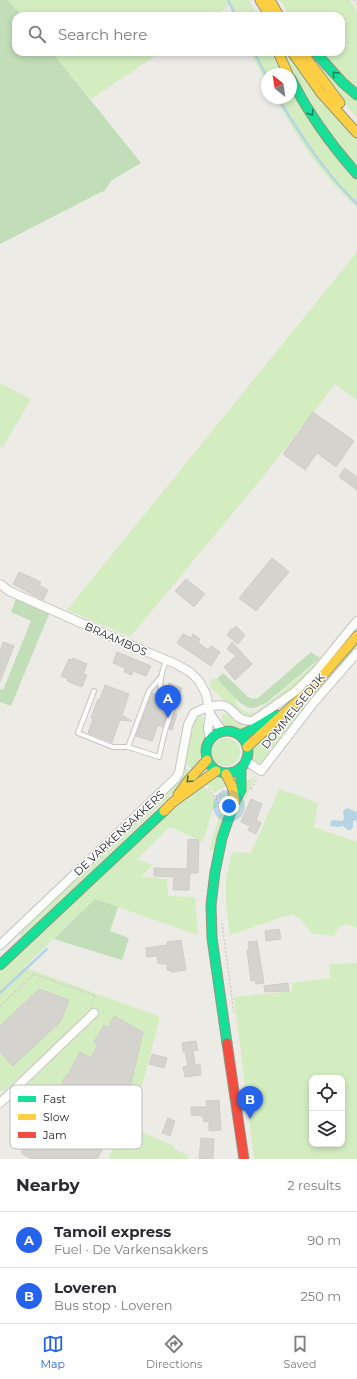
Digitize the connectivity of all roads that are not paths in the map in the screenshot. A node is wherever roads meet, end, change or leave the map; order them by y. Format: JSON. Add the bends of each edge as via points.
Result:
{"nodes":[{"id":1,"x":255,"y":0,"type":"edge"},
{"id":2,"x":260,"y":0,"type":"edge"},
{"id":3,"x":270,"y":0,"type":"edge"},
{"id":4,"x":259,"y":12,"type":"edge"},
{"id":5,"x":274,"y":12,"type":"edge"},
{"id":6,"x":276,"y":12,"type":"edge"},
{"id":7,"x":280,"y":56,"type":"edge"},
{"id":8,"x":295,"y":56,"type":"edge"},
{"id":9,"x":305,"y":56,"type":"edge"},
{"id":10,"x":319,"y":56,"type":"edge"},
{"id":11,"x":285,"y":68,"type":"edge"},
{"id":12,"x":297,"y":89,"type":"edge"},
{"id":13,"x":357,"y":95,"type":"edge"},
{"id":14,"x":357,"y":122,"type":"edge"},
{"id":15,"x":357,"y":133,"type":"edge"},
{"id":16,"x":357,"y":174,"type":"edge"},
{"id":17,"x":0,"y":584,"type":"edge"},
{"id":18,"x":357,"y":621,"type":"edge"},
{"id":19,"x":357,"y":636,"type":"edge"},
{"id":20,"x":357,"y":653,"type":"edge"},
{"id":21,"x":166,"y":660,"type":"junction"},
{"id":22,"x":160,"y":678,"type":"junction"},
{"id":23,"x":94,"y":691,"type":"dead end"},
{"id":24,"x":288,"y":710,"type":"junction"},
{"id":25,"x":209,"y":711,"type":"junction"},
{"id":26,"x":222,"y":731,"type":"junction"},
{"id":27,"x":240,"y":735,"type":"junction"},
{"id":28,"x":210,"y":738,"type":"junction"},
{"id":29,"x":128,"y":747,"type":"junction"},
{"id":30,"x":247,"y":747,"type":"junction"},
{"id":31,"x":207,"y":760,"type":"junction"},
{"id":32,"x":243,"y":765,"type":"junction"},
{"id":33,"x":216,"y":771,"type":"junction"},
{"id":34,"x":226,"y":774,"type":"junction"},
{"id":35,"x":235,"y":801,"type":"junction"},
{"id":36,"x":173,"y":802,"type":"junction"},
{"id":37,"x":0,"y":945,"type":"edge"},
{"id":38,"x":0,"y":965,"type":"edge"},
{"id":39,"x":94,"y":1013,"type":"road end"},
{"id":40,"x":20,"y":1085,"type":"edge"},
{"id":41,"x":10,"y":1094,"type":"edge"},
{"id":42,"x":0,"y":1104,"type":"edge"},
{"id":43,"x":244,"y":1159,"type":"edge"}],
"edges":[{"from":1,"to":4,"type":"main road"},
{"from":2,"to":5,"type":"main road"},
{"from":3,"to":6,"type":"main road"},
{"from":7,"to":11,"type":"main road"},
{"from":8,"to":15,"type":"main road","via":[[321,93]]},
{"from":9,"to":14,"type":"main road"},
{"from":13,"to":10,"type":"main road","one_way":true},
{"from":12,"to":16,"type":"main road","one_way":true,"via":[[315,120]]},
{"from":17,"to":21,"type":"street","name":"BRAAMBOS","via":[[9,591]]},
{"from":18,"to":25,"type":"street","name":"DOMMELSEDIJK","via":[[317,670],[296,691],[252,721],[241,719],[226,706]]},
{"from":19,"to":24,"type":"main road","name":"DOMMELSEDIJK","via":[[311,689]]},
{"from":20,"to":32,"type":"street","name":"DOMMELSEDIJK","via":[[315,701],[261,771]]},
{"from":21,"to":22,"type":"lane"},
{"from":21,"to":25,"type":"street","name":"BRAAMBOS","via":[[186,669],[196,678],[204,690]]},
{"from":22,"to":29,"type":"lane","via":[[149,691]]},
{"from":22,"to":29,"type":"lane","via":[[164,704],[173,707],[159,757]]},
{"from":23,"to":29,"type":"lane","via":[[78,733],[113,747]]},
{"from":24,"to":27,"type":"main road","name":"DOMMELSEDIJK"},
{"from":24,"to":30,"type":"main road","name":"DOMMELSEDIJK"},
{"from":25,"to":26,"type":"street","name":"BRAAMBOS"},
{"from":25,"to":28,"type":"street","name":"BRAAMBOS"},
{"from":25,"to":37,"type":"street","name":"DE VARKENSAKKERS","via":[[196,712],[191,717],[176,778]]},
{"from":26,"to":27,"type":"main road"},
{"from":26,"to":28,"type":"main road"},
{"from":27,"to":30,"type":"main road"},
{"from":28,"to":31,"type":"main road","via":[[205,749]]},
{"from":30,"to":32,"type":"main road","via":[[248,757]]},
{"from":31,"to":33,"type":"main road"},
{"from":31,"to":36,"type":"main road","one_way":true,"via":[[182,787]]},
{"from":32,"to":34,"type":"main road"},
{"from":32,"to":35,"type":"main road","via":[[241,790]]},
{"from":33,"to":34,"type":"main road"},
{"from":33,"to":36,"type":"main road"},
{"from":34,"to":35,"type":"main road"},
{"from":35,"to":43,"type":"main road","via":[[219,850],[211,919]]},
{"from":36,"to":38,"type":"main road"},
{"from":39,"to":40,"type":"street"},
{"from":41,"to":42,"type":"street"}]}
